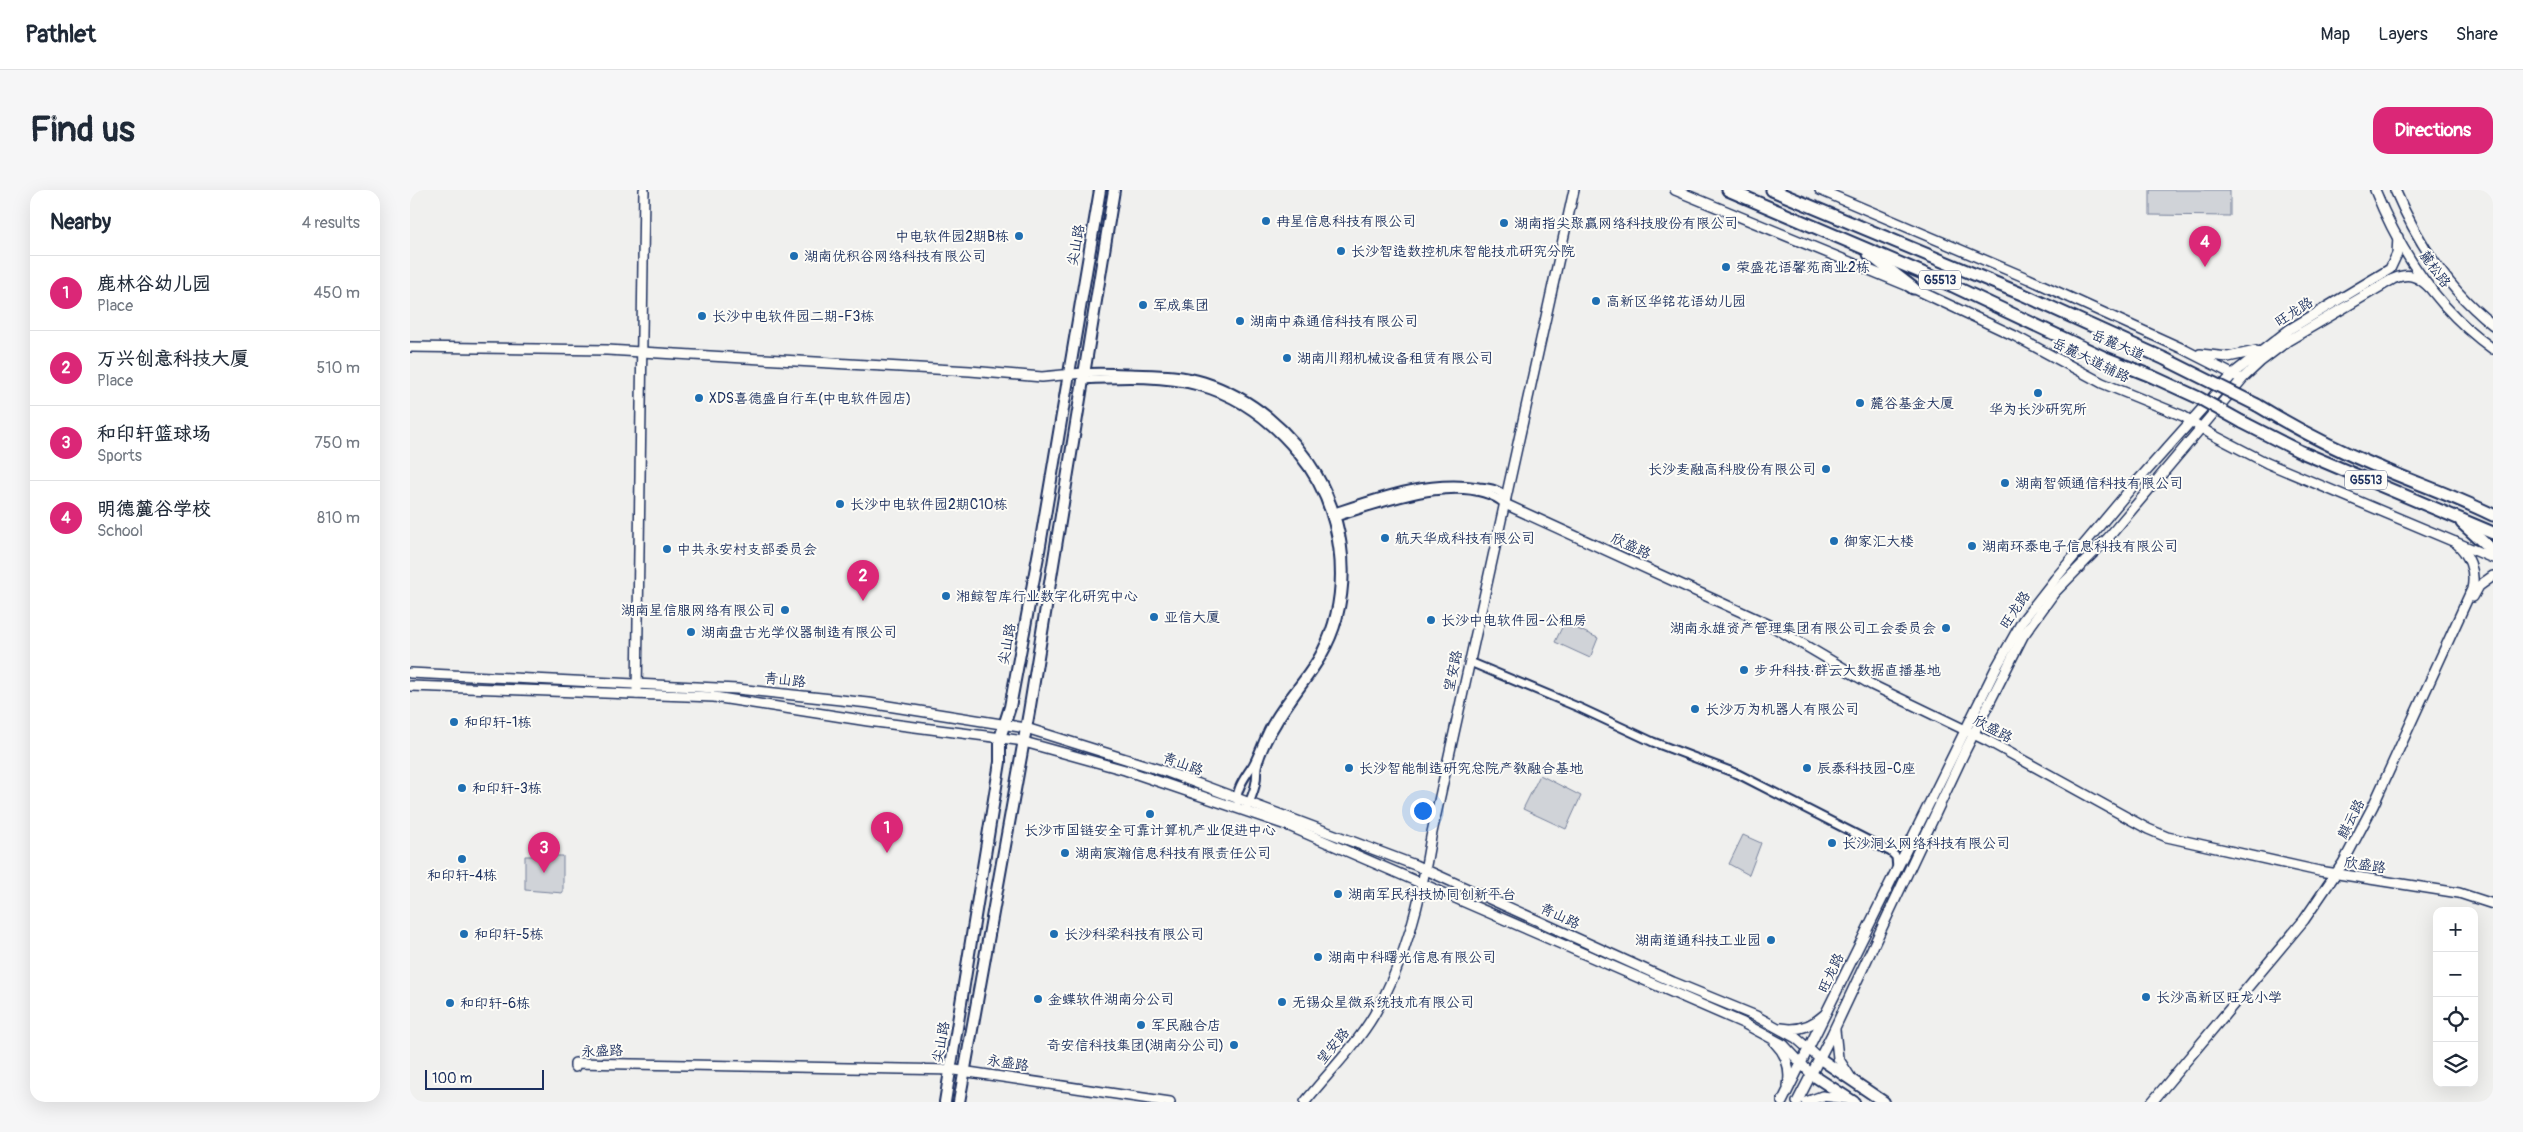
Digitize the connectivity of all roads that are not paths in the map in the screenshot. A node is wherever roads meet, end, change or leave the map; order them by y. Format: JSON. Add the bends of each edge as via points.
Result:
{"nodes":[{"id":1,"x":643,"y":190,"type":"edge"},
{"id":2,"x":1100,"y":190,"type":"edge"},
{"id":3,"x":1114,"y":190,"type":"edge"},
{"id":4,"x":1574,"y":190,"type":"edge"},
{"id":5,"x":1578,"y":190,"type":"edge"},
{"id":6,"x":1676,"y":190,"type":"edge"},
{"id":7,"x":1728,"y":190,"type":"edge"},
{"id":8,"x":1772,"y":190,"type":"edge"},
{"id":9,"x":1820,"y":190,"type":"edge"},
{"id":10,"x":2375,"y":190,"type":"edge"},
{"id":11,"x":2395,"y":190,"type":"edge"},
{"id":12,"x":2398,"y":237,"type":"junction"},
{"id":13,"x":1856,"y":244,"type":"junction"},
{"id":14,"x":1913,"y":288,"type":"junction"},
{"id":15,"x":2430,"y":288,"type":"junction"},
{"id":16,"x":2493,"y":325,"type":"edge"},
{"id":17,"x":2267,"y":345,"type":"junction"},
{"id":18,"x":410,"y":347,"type":"edge"},
{"id":19,"x":2181,"y":348,"type":"junction"},
{"id":20,"x":2493,"y":350,"type":"edge"},
{"id":21,"x":410,"y":351,"type":"edge"},
{"id":22,"x":640,"y":354,"type":"junction"},
{"id":23,"x":2232,"y":374,"type":"junction"},
{"id":24,"x":1083,"y":376,"type":"junction"},
{"id":25,"x":1069,"y":377,"type":"junction"},
{"id":26,"x":2242,"y":380,"type":"junction"},
{"id":27,"x":2191,"y":420,"type":"junction"},
{"id":28,"x":2202,"y":428,"type":"junction"},
{"id":29,"x":1507,"y":502,"type":"junction"},
{"id":30,"x":1334,"y":515,"type":"junction"},
{"id":31,"x":2493,"y":515,"type":"edge"},
{"id":32,"x":2457,"y":519,"type":"junction"},
{"id":33,"x":2493,"y":533,"type":"edge"},
{"id":34,"x":2451,"y":539,"type":"junction"},
{"id":35,"x":2493,"y":551,"type":"edge"},
{"id":36,"x":2493,"y":558,"type":"edge"},
{"id":37,"x":2493,"y":576,"type":"edge"},
{"id":38,"x":1472,"y":661,"type":"junction"},
{"id":39,"x":410,"y":673,"type":"edge"},
{"id":40,"x":635,"y":683,"type":"junction"},
{"id":41,"x":410,"y":686,"type":"edge"},
{"id":42,"x":635,"y":694,"type":"junction"},
{"id":43,"x":1004,"y":723,"type":"junction"},
{"id":44,"x":1026,"y":728,"type":"junction"},
{"id":45,"x":1970,"y":730,"type":"junction"},
{"id":46,"x":1000,"y":738,"type":"junction"},
{"id":47,"x":1023,"y":742,"type":"junction"},
{"id":48,"x":1236,"y":798,"type":"junction"},
{"id":49,"x":1250,"y":803,"type":"junction"},
{"id":50,"x":1240,"y":809,"type":"junction"},
{"id":51,"x":1910,"y":845,"type":"junction"},
{"id":52,"x":1428,"y":870,"type":"junction"},
{"id":53,"x":2340,"y":872,"type":"junction"},
{"id":54,"x":1896,"y":874,"type":"junction"},
{"id":55,"x":1425,"y":883,"type":"junction"},
{"id":56,"x":2493,"y":900,"type":"edge"},
{"id":57,"x":2493,"y":904,"type":"edge"},
{"id":58,"x":1830,"y":1006,"type":"junction"},
{"id":59,"x":1839,"y":1018,"type":"junction"},
{"id":60,"x":1777,"y":1027,"type":"junction"},
{"id":61,"x":1763,"y":1034,"type":"junction"},
{"id":62,"x":1809,"y":1049,"type":"junction"},
{"id":63,"x":1820,"y":1058,"type":"junction"},
{"id":64,"x":1801,"y":1064,"type":"junction"},
{"id":65,"x":950,"y":1072,"type":"junction"},
{"id":66,"x":964,"y":1073,"type":"junction"},
{"id":67,"x":1811,"y":1074,"type":"junction"},
{"id":68,"x":1858,"y":1085,"type":"junction"},
{"id":69,"x":1787,"y":1090,"type":"junction"},
{"id":70,"x":1852,"y":1101,"type":"edge"},
{"id":71,"x":945,"y":1102,"type":"edge"},
{"id":72,"x":959,"y":1102,"type":"edge"},
{"id":73,"x":1145,"y":1102,"type":"edge"},
{"id":74,"x":1170,"y":1102,"type":"edge"},
{"id":75,"x":1305,"y":1102,"type":"edge"},
{"id":76,"x":1310,"y":1102,"type":"edge"},
{"id":77,"x":1782,"y":1102,"type":"edge"},
{"id":78,"x":1797,"y":1102,"type":"edge"},
{"id":79,"x":1806,"y":1102,"type":"edge"},
{"id":80,"x":1884,"y":1102,"type":"edge"},
{"id":81,"x":2152,"y":1102,"type":"edge"},
{"id":82,"x":2157,"y":1102,"type":"edge"}],
"edges":[{"from":1,"to":22,"type":"main road"},
{"from":2,"to":25,"type":"main road","name":"尖山路"},
{"from":3,"to":24,"type":"main road","name":"尖山路"},
{"from":4,"to":29,"type":"main road","name":"望安路"},
{"from":5,"to":29,"type":"main road","name":"望安路"},
{"from":6,"to":14,"type":"main road","name":"岳麓大道辅路"},
{"from":7,"to":13,"type":"highway","name":"岳麓大道","number":"G5513"},
{"from":8,"to":31,"type":"highway","name":"岳麓大道","number":"G5513","bridge":true,"via":[[2024,295],[2193,371],[2303,432]]},
{"from":9,"to":19,"type":"main road"},
{"from":10,"to":12,"type":"main road","name":"麓松路"},
{"from":11,"to":16,"type":"main road","name":"麓松路","via":[[2421,242],[2444,276]]},
{"from":12,"to":15,"type":"main road","name":"麓松路"},
{"from":12,"to":17,"type":"main road","name":"旺龙路","via":[[2397,254],[2390,269]]},
{"from":13,"to":14,"type":"highway"},
{"from":13,"to":32,"type":"highway","name":"岳麓大道","number":"G5513","bridge":true,"via":[[2199,398],[2300,451]]},
{"from":14,"to":27,"type":"main road","name":"岳麓大道辅路","via":[[2000,328],[2102,383]]},
{"from":15,"to":20,"type":"main road","name":"麓松路","via":[[2456,318]]},
{"from":15,"to":26,"type":"main road","name":"旺龙路","via":[[2414,276],[2393,279],[2289,340]]},
{"from":17,"to":19,"type":"main road","via":[[2253,352],[2228,357]]},
{"from":17,"to":23,"type":"main road","name":"旺龙路"},
{"from":18,"to":22,"type":"main road"},
{"from":19,"to":23,"type":"main road"},
{"from":21,"to":22,"type":"main road"},
{"from":22,"to":25,"type":"main road"},
{"from":22,"to":40,"type":"main road"},
{"from":23,"to":26,"type":"main road"},
{"from":23,"to":27,"type":"main road","name":"旺龙路"},
{"from":24,"to":25,"type":"main road"},
{"from":24,"to":30,"type":"street","via":[[1179,381],[1202,386],[1244,404],[1263,417],[1299,455]]},
{"from":24,"to":44,"type":"main road","name":"尖山路"},
{"from":25,"to":43,"type":"main road","name":"尖山路","via":[[1040,551]]},
{"from":26,"to":28,"type":"main road","name":"旺龙路"},
{"from":27,"to":28,"type":"main road","name":"岳麓大道辅路"},
{"from":27,"to":45,"type":"main road","name":"旺龙路","via":[[2033,607],[2004,653]]},
{"from":28,"to":34,"type":"main road","name":"岳麓大道辅路","via":[[2267,463]]},
{"from":28,"to":45,"type":"main road","name":"旺龙路","via":[[2038,615]]},
{"from":29,"to":30,"type":"street","via":[[1496,490],[1438,484],[1392,494]]},
{"from":29,"to":38,"type":"main road","name":"望安路"},
{"from":29,"to":45,"type":"main road","name":"欣盛路","via":[[1774,622],[1873,681]]},
{"from":30,"to":48,"type":"street","via":[[1339,568],[1334,618],[1321,651],[1273,721]]},
{"from":30,"to":49,"type":"street","via":[[1344,569],[1338,619],[1317,666],[1270,734],[1257,764]]},
{"from":32,"to":33,"type":"highway","name":"岳麓大道","number":"G5513"},
{"from":32,"to":35,"type":"highway"},
{"from":34,"to":36,"type":"main road","name":"岳麓大道辅路"},
{"from":34,"to":53,"type":"main road","name":"麒云路","via":[[2468,558],[2473,574],[2472,589]]},
{"from":37,"to":53,"type":"main road","name":"麒云路","via":[[2479,586],[2472,599],[2365,830]]},
{"from":38,"to":51,"type":"street","via":[[1654,739],[1740,771],[1893,849],[1902,850]]},
{"from":38,"to":52,"type":"main road","name":"望安路"},
{"from":38,"to":54,"type":"street","via":[[1653,742],[1738,774],[1773,791],[1891,852],[1896,857]]},
{"from":39,"to":40,"type":"main road","name":"青山路"},
{"from":40,"to":42,"type":"main road"},
{"from":40,"to":43,"type":"main road","name":"青山路","via":[[737,688]]},
{"from":41,"to":42,"type":"main road","name":"青山路"},
{"from":42,"to":46,"type":"main road","name":"青山路","via":[[714,697]]},
{"from":43,"to":44,"type":"main road","name":"青山路"},
{"from":43,"to":46,"type":"main road","name":"尖山路"},
{"from":44,"to":47,"type":"main road","name":"尖山路"},
{"from":44,"to":48,"type":"main road","name":"青山路","via":[[1167,772]]},
{"from":45,"to":51,"type":"main road","name":"旺龙路"},
{"from":45,"to":53,"type":"main road","name":"欣盛路","via":[[2167,837]]},
{"from":45,"to":59,"type":"main road","name":"旺龙路"},
{"from":46,"to":47,"type":"main road","name":"青山路"},
{"from":46,"to":65,"type":"main road","name":"尖山路","via":[[1000,762]]},
{"from":47,"to":50,"type":"main road","name":"青山路","via":[[1125,770]]},
{"from":47,"to":66,"type":"main road","name":"尖山路"},
{"from":48,"to":49,"type":"main road","name":"青山路"},
{"from":48,"to":50,"type":"street"},
{"from":49,"to":50,"type":"street"},
{"from":49,"to":52,"type":"main road","name":"青山路"},
{"from":50,"to":55,"type":"main road","name":"青山路"},
{"from":51,"to":54,"type":"main road","name":"旺龙路"},
{"from":52,"to":55,"type":"main road","name":"望安路"},
{"from":52,"to":60,"type":"main road","name":"青山路"},
{"from":53,"to":56,"type":"main road","name":"欣盛路","via":[[2459,889]]},
{"from":53,"to":57,"type":"main road","name":"欣盛路","via":[[2459,893]]},
{"from":53,"to":81,"type":"main road","name":"麒云路","via":[[2304,920]]},
{"from":53,"to":82,"type":"main road","name":"麒云路","via":[[2313,916]]},
{"from":54,"to":58,"type":"main road","name":"旺龙路"},
{"from":55,"to":61,"type":"main road","name":"青山路"},
{"from":55,"to":75,"type":"main road","name":"望安路","via":[[1400,964],[1388,990],[1354,1044]]},
{"from":55,"to":76,"type":"main road","name":"望安路","via":[[1413,938],[1392,992],[1357,1047]]},
{"from":58,"to":60,"type":"main road","via":[[1824,1015],[1808,1025],[1791,1029]]},
{"from":58,"to":62,"type":"main road","name":"旺龙路"},
{"from":59,"to":63,"type":"main road","name":"旺龙路"},
{"from":59,"to":68,"type":"main road","via":[[1834,1039],[1838,1058]]},
{"from":60,"to":62,"type":"main road","name":"青山路"},
{"from":61,"to":64,"type":"main road","name":"青山路","via":[[1791,1050]]},
{"from":61,"to":69,"type":"main road","via":[[1784,1054],[1789,1075]]},
{"from":62,"to":63,"type":"main road","name":"青山路"},
{"from":62,"to":64,"type":"main road","name":"旺龙路"},
{"from":63,"to":67,"type":"main road","name":"旺龙路"},
{"from":63,"to":68,"type":"main road","name":"青山路"},
{"from":64,"to":67,"type":"main road","name":"青山路"},
{"from":64,"to":69,"type":"main road","name":"旺龙路"},
{"from":65,"to":65,"type":"main road","name":"永盛路","via":[[575,1063],[576,1067]]},
{"from":65,"to":66,"type":"main road","name":"永盛路"},
{"from":65,"to":71,"type":"main road","name":"尖山路"},
{"from":66,"to":72,"type":"main road","name":"尖山路"},
{"from":66,"to":73,"type":"main road","name":"永盛路"},
{"from":66,"to":74,"type":"main road","name":"永盛路"},
{"from":67,"to":70,"type":"main road","name":"青山路"},
{"from":67,"to":78,"type":"main road","name":"旺龙路"},
{"from":68,"to":80,"type":"main road","name":"青山路"},
{"from":69,"to":77,"type":"main road","name":"旺龙路"},
{"from":70,"to":79,"type":"main road","via":[[1831,1095]]}]}
